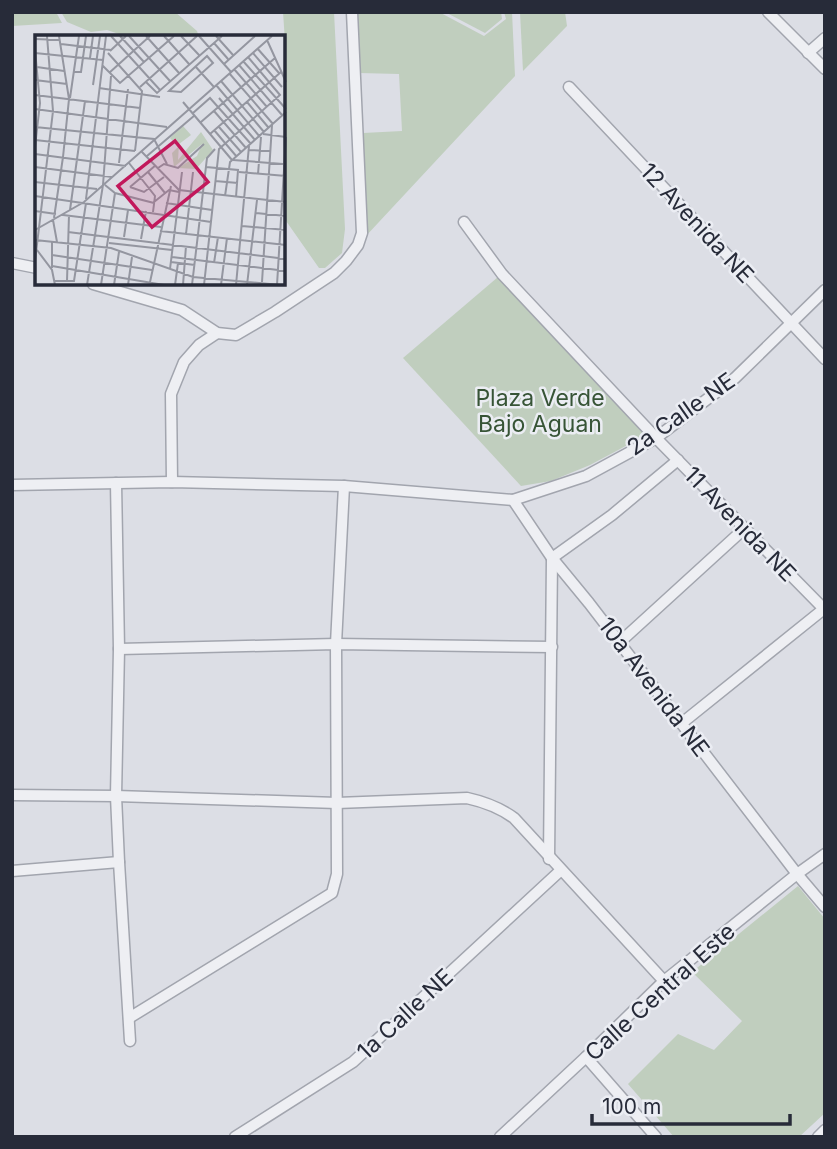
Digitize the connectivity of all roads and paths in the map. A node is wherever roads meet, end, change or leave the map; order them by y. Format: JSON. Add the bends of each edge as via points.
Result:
{"nodes":[{"id":1,"x":352,"y":12,"type":"edge"},
{"id":2,"x":768,"y":12,"type":"edge"},
{"id":3,"x":825,"y":37,"type":"edge"},
{"id":4,"x":808,"y":53,"type":"junction"},
{"id":5,"x":825,"y":69,"type":"edge"},
{"id":6,"x":569,"y":87,"type":"dead end"},
{"id":7,"x":464,"y":222,"type":"dead end"},
{"id":8,"x":12,"y":263,"type":"edge"},
{"id":9,"x":35,"y":268,"type":"edge"},
{"id":10,"x":96,"y":285,"type":"edge"},
{"id":11,"x":825,"y":290,"type":"edge"},
{"id":12,"x":791,"y":323,"type":"junction"},
{"id":13,"x":217,"y":334,"type":"junction"},
{"id":14,"x":825,"y":359,"type":"edge"},
{"id":15,"x":656,"y":438,"type":"junction"},
{"id":16,"x":678,"y":460,"type":"junction"},
{"id":17,"x":172,"y":482,"type":"junction"},
{"id":18,"x":116,"y":483,"type":"junction"},
{"id":19,"x":12,"y":485,"type":"edge"},
{"id":20,"x":344,"y":486,"type":"junction"},
{"id":21,"x":513,"y":500,"type":"junction"},
{"id":22,"x":745,"y":528,"type":"junction"},
{"id":23,"x":552,"y":558,"type":"junction"},
{"id":24,"x":824,"y":609,"type":"edge"},
{"id":25,"x":620,"y":642,"type":"junction"},
{"id":26,"x":336,"y":643,"type":"junction"},
{"id":27,"x":552,"y":647,"type":"junction"},
{"id":28,"x":119,"y":649,"type":"junction"},
{"id":29,"x":681,"y":723,"type":"junction"},
{"id":30,"x":12,"y":795,"type":"edge"},
{"id":31,"x":116,"y":796,"type":"junction"},
{"id":32,"x":337,"y":803,"type":"junction"},
{"id":33,"x":825,"y":854,"type":"edge"},
{"id":34,"x":550,"y":859,"type":"junction"},
{"id":35,"x":119,"y":862,"type":"junction"},
{"id":36,"x":12,"y":871,"type":"edge"},
{"id":37,"x":560,"y":871,"type":"junction"},
{"id":38,"x":797,"y":874,"type":"junction"},
{"id":39,"x":825,"y":907,"type":"edge"},
{"id":40,"x":664,"y":981,"type":"junction"},
{"id":41,"x":129,"y":1018,"type":"junction"},
{"id":42,"x":130,"y":1041,"type":"dead end"},
{"id":43,"x":586,"y":1057,"type":"junction"},
{"id":44,"x":825,"y":1130,"type":"edge"},
{"id":45,"x":235,"y":1137,"type":"edge"},
{"id":46,"x":500,"y":1137,"type":"edge"},
{"id":47,"x":656,"y":1137,"type":"edge"},
{"id":48,"x":818,"y":1137,"type":"edge"}],
"edges":[{"from":1,"to":13,"type":"street","via":[[362,233],[358,245],[334,272],[275,312],[236,335]]},
{"from":2,"to":4,"type":"street"},
{"from":3,"to":4,"type":"street"},
{"from":4,"to":5,"type":"street"},
{"from":6,"to":12,"type":"street","name":"12 Avenida NE"},
{"from":7,"to":15,"type":"street","name":"11 Avenida NE","via":[[502,274]]},
{"from":8,"to":9,"type":"street"},
{"from":10,"to":13,"type":"street","via":[[182,310]]},
{"from":11,"to":12,"type":"street","name":"2a Calle NE"},
{"from":12,"to":14,"type":"street","name":"12 Avenida NE"},
{"from":12,"to":15,"type":"street","name":"2a Calle NE","via":[[735,378]]},
{"from":13,"to":17,"type":"street","via":[[184,362],[172,394]]},
{"from":15,"to":16,"type":"street","name":"11 Avenida NE"},
{"from":15,"to":21,"type":"street","name":"2a Calle NE","via":[[586,475]]},
{"from":16,"to":22,"type":"street","name":"11 Avenida NE"},
{"from":16,"to":23,"type":"street"},
{"from":17,"to":18,"type":"street"},
{"from":17,"to":20,"type":"street"},
{"from":18,"to":19,"type":"street"},
{"from":18,"to":28,"type":"street"},
{"from":20,"to":21,"type":"street"},
{"from":20,"to":26,"type":"street"},
{"from":21,"to":23,"type":"street","name":"10a Avenida NE"},
{"from":22,"to":24,"type":"street","name":"11 Avenida NE"},
{"from":22,"to":25,"type":"street"},
{"from":23,"to":25,"type":"street","name":"10a Avenida NE"},
{"from":23,"to":27,"type":"street"},
{"from":24,"to":29,"type":"street"},
{"from":25,"to":29,"type":"street","name":"10a Avenida NE"},
{"from":26,"to":27,"type":"street"},
{"from":26,"to":28,"type":"street"},
{"from":26,"to":32,"type":"street"},
{"from":27,"to":34,"type":"street"},
{"from":28,"to":31,"type":"street"},
{"from":29,"to":38,"type":"street","name":"10a Avenida NE"},
{"from":30,"to":31,"type":"street"},
{"from":31,"to":32,"type":"street"},
{"from":31,"to":35,"type":"street"},
{"from":32,"to":34,"type":"street","via":[[467,798],[486,802],[514,818]]},
{"from":32,"to":41,"type":"street","via":[[337,874],[332,893]]},
{"from":33,"to":38,"type":"street","name":"Calle Central Este"},
{"from":34,"to":37,"type":"street"},
{"from":35,"to":36,"type":"street"},
{"from":35,"to":41,"type":"street"},
{"from":37,"to":40,"type":"street"},
{"from":37,"to":45,"type":"street","name":"1a Calle NE","via":[[353,1062]]},
{"from":38,"to":39,"type":"street","name":"10a Avenida NE"},
{"from":38,"to":40,"type":"street","name":"Calle Central Este"},
{"from":40,"to":43,"type":"street","name":"Calle Central Este"},
{"from":41,"to":42,"type":"street"},
{"from":43,"to":46,"type":"street","name":"Calle Central Este"},
{"from":43,"to":47,"type":"street"},
{"from":44,"to":48,"type":"street"}]}
